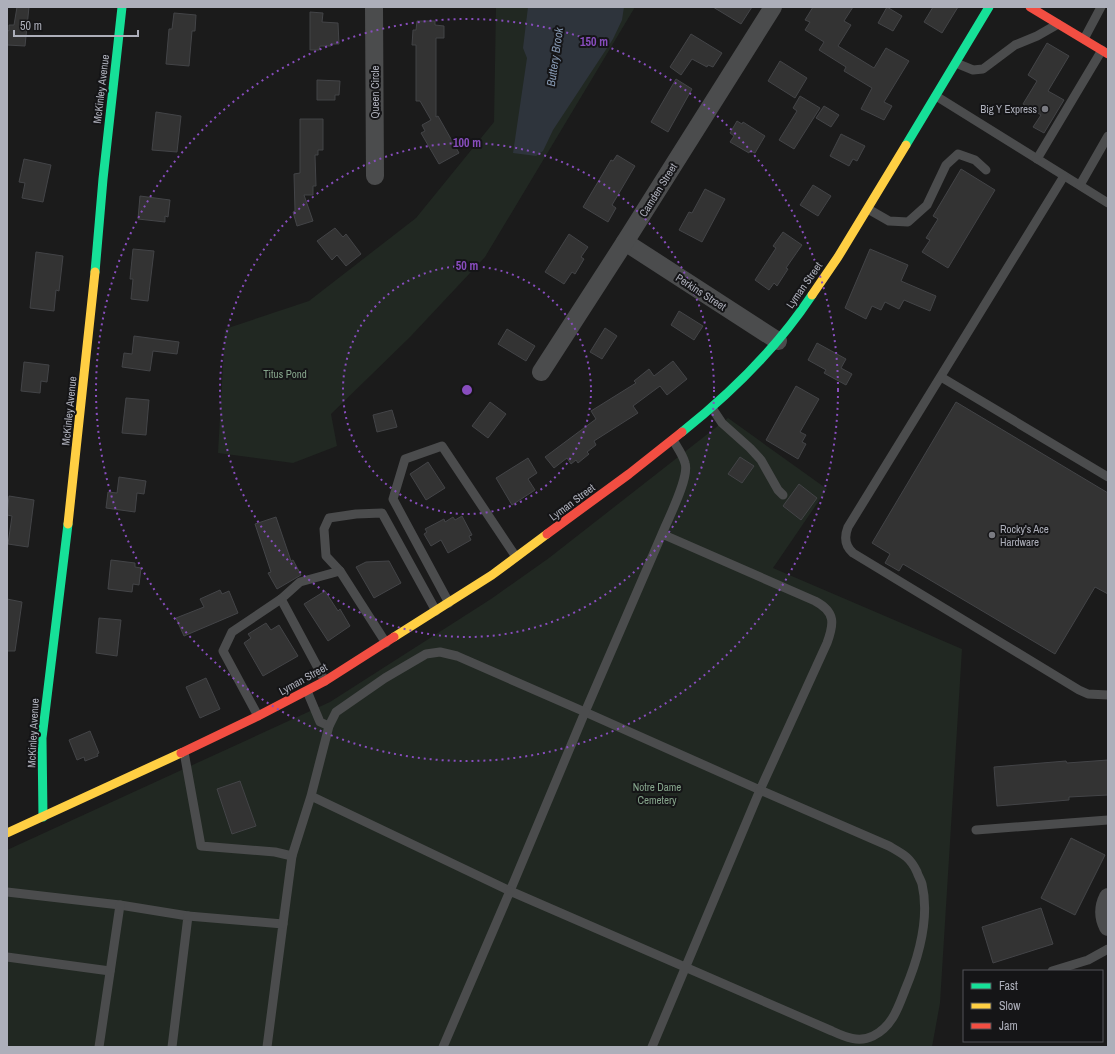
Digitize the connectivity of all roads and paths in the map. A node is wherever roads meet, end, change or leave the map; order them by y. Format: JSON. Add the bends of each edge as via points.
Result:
{"nodes":[{"id":1,"x":122,"y":7,"type":"edge"},
{"id":2,"x":374,"y":7,"type":"edge"},
{"id":3,"x":773,"y":7,"type":"edge"},
{"id":4,"x":989,"y":7,"type":"edge"},
{"id":5,"x":1030,"y":7,"type":"edge"},
{"id":6,"x":1101,"y":7,"type":"edge"},
{"id":7,"x":1058,"y":24,"type":"junction"},
{"id":8,"x":1084,"y":39,"type":"junction"},
{"id":9,"x":1105,"y":52,"type":"edge"},
{"id":10,"x":956,"y":63,"type":"junction"},
{"id":11,"x":936,"y":96,"type":"junction"},
{"id":12,"x":1108,"y":136,"type":"edge"},
{"id":13,"x":1037,"y":159,"type":"junction"},
{"id":14,"x":986,"y":170,"type":"dead end"},
{"id":15,"x":375,"y":176,"type":"dead end"},
{"id":16,"x":1064,"y":176,"type":"junction"},
{"id":17,"x":1080,"y":185,"type":"junction"},
{"id":18,"x":1108,"y":203,"type":"edge"},
{"id":19,"x":868,"y":209,"type":"junction"},
{"id":20,"x":625,"y":242,"type":"junction"},
{"id":21,"x":778,"y":341,"type":"junction"},
{"id":22,"x":541,"y":372,"type":"dead end"},
{"id":23,"x":941,"y":376,"type":"junction"},
{"id":24,"x":712,"y":408,"type":"junction"},
{"id":25,"x":673,"y":440,"type":"junction"},
{"id":26,"x":1108,"y":477,"type":"edge"},
{"id":27,"x":783,"y":495,"type":"dead end"},
{"id":28,"x":662,"y":534,"type":"junction"},
{"id":29,"x":516,"y":557,"type":"junction"},
{"id":30,"x":340,"y":571,"type":"junction"},
{"id":31,"x":282,"y":598,"type":"junction"},
{"id":32,"x":449,"y":603,"type":"junction"},
{"id":33,"x":436,"y":611,"type":"junction"},
{"id":34,"x":386,"y":643,"type":"junction"},
{"id":35,"x":325,"y":681,"type":"junction"},
{"id":36,"x":307,"y":691,"type":"junction"},
{"id":37,"x":1108,"y":695,"type":"edge"},
{"id":38,"x":585,"y":712,"type":"junction"},
{"id":39,"x":258,"y":716,"type":"junction"},
{"id":40,"x":329,"y":726,"type":"junction"},
{"id":41,"x":184,"y":752,"type":"junction"},
{"id":42,"x":760,"y":790,"type":"junction"},
{"id":43,"x":311,"y":796,"type":"junction"},
{"id":44,"x":43,"y":817,"type":"junction"},
{"id":45,"x":1108,"y":820,"type":"edge"},
{"id":46,"x":976,"y":830,"type":"dead end"},
{"id":47,"x":7,"y":833,"type":"edge"},
{"id":48,"x":292,"y":856,"type":"junction"},
{"id":49,"x":510,"y":891,"type":"junction"},
{"id":50,"x":7,"y":892,"type":"edge"},
{"id":51,"x":1108,"y":897,"type":"edge"},
{"id":52,"x":120,"y":905,"type":"junction"},
{"id":53,"x":188,"y":916,"type":"junction"},
{"id":54,"x":283,"y":924,"type":"junction"},
{"id":55,"x":1108,"y":927,"type":"edge"},
{"id":56,"x":1108,"y":949,"type":"edge"},
{"id":57,"x":7,"y":957,"type":"edge"},
{"id":58,"x":685,"y":967,"type":"junction"},
{"id":59,"x":1055,"y":970,"type":"edge"},
{"id":60,"x":110,"y":971,"type":"junction"},
{"id":61,"x":99,"y":1047,"type":"edge"},
{"id":62,"x":172,"y":1047,"type":"edge"},
{"id":63,"x":267,"y":1047,"type":"edge"},
{"id":64,"x":443,"y":1047,"type":"edge"},
{"id":65,"x":652,"y":1047,"type":"edge"}],
"edges":[{"from":1,"to":44,"type":"main road","name":"McKinley Avenue","via":[[88,347],[42,738]]},
{"from":2,"to":15,"type":"street","name":"Queen Circle"},
{"from":3,"to":20,"type":"street","name":"Camden Street"},
{"from":4,"to":10,"type":"main road","name":"Lyman Street"},
{"from":5,"to":7,"type":"main road"},
{"from":6,"to":8,"type":"lane"},
{"from":7,"to":8,"type":"main road"},
{"from":7,"to":10,"type":"lane","via":[[1015,45],[983,69],[973,70]]},
{"from":8,"to":9,"type":"main road"},
{"from":9,"to":13,"type":"lane"},
{"from":10,"to":11,"type":"main road","name":"Lyman Street"},
{"from":11,"to":13,"type":"lane"},
{"from":11,"to":19,"type":"main road","name":"Lyman Street"},
{"from":12,"to":17,"type":"lane"},
{"from":13,"to":16,"type":"lane"},
{"from":14,"to":19,"type":"lane","via":[[975,160],[958,154],[946,165],[927,205],[908,222],[889,221]]},
{"from":16,"to":17,"type":"lane"},
{"from":16,"to":23,"type":"lane"},
{"from":17,"to":18,"type":"lane"},
{"from":19,"to":21,"type":"main road","name":"Lyman Street","via":[[812,296]]},
{"from":20,"to":21,"type":"street","name":"Perkins Street"},
{"from":20,"to":22,"type":"street","name":"Camden Street"},
{"from":21,"to":24,"type":"main road","name":"Lyman Street"},
{"from":23,"to":26,"type":"lane"},
{"from":23,"to":37,"type":"lane","via":[[847,530],[845,540],[848,548],[855,555],[1079,690],[1088,694]]},
{"from":24,"to":25,"type":"main road","name":"Lyman Street"},
{"from":24,"to":27,"type":"lane","via":[[722,423],[761,460]]},
{"from":25,"to":28,"type":"lane","via":[[686,470],[683,484]]},
{"from":25,"to":29,"type":"main road","name":"Lyman Street"},
{"from":28,"to":38,"type":"lane"},
{"from":28,"to":42,"type":"lane","via":[[815,601],[826,608],[831,616],[832,626],[827,643]]},
{"from":29,"to":32,"type":"main road","name":"Lyman Street"},
{"from":29,"to":32,"type":"lane","via":[[442,446],[405,459],[393,500]]},
{"from":30,"to":31,"type":"lane","via":[[300,582]]},
{"from":30,"to":33,"type":"lane","via":[[326,556],[324,529],[329,518],[382,513]]},
{"from":30,"to":34,"type":"lane"},
{"from":31,"to":35,"type":"lane"},
{"from":31,"to":39,"type":"lane","via":[[232,632],[223,651]]},
{"from":32,"to":33,"type":"main road","name":"Lyman Street"},
{"from":33,"to":34,"type":"main road","name":"Lyman Street"},
{"from":34,"to":35,"type":"main road","name":"Lyman Street"},
{"from":35,"to":36,"type":"main road","name":"Lyman Street"},
{"from":36,"to":39,"type":"main road","name":"Lyman Street"},
{"from":36,"to":40,"type":"lane","via":[[320,722]]},
{"from":38,"to":40,"type":"lane","via":[[456,656],[440,652],[426,654],[385,678],[336,712]]},
{"from":38,"to":42,"type":"lane"},
{"from":38,"to":49,"type":"lane"},
{"from":39,"to":41,"type":"main road","name":"Lyman Street"},
{"from":40,"to":43,"type":"lane"},
{"from":41,"to":44,"type":"main road","name":"Lyman Street"},
{"from":41,"to":48,"type":"lane","via":[[201,846],[275,852]]},
{"from":42,"to":58,"type":"lane"},
{"from":42,"to":58,"type":"lane","via":[[889,846],[912,862],[924,898],[922,933],[913,971],[898,1009],[884,1030],[872,1037],[850,1038]]},
{"from":43,"to":48,"type":"lane"},
{"from":43,"to":49,"type":"lane"},
{"from":44,"to":47,"type":"main road","name":"Lyman Street"},
{"from":45,"to":46,"type":"lane"},
{"from":48,"to":54,"type":"lane"},
{"from":49,"to":58,"type":"lane"},
{"from":49,"to":64,"type":"lane"},
{"from":50,"to":52,"type":"lane"},
{"from":51,"to":55,"type":"street","via":[[1104,914]]},
{"from":52,"to":53,"type":"lane"},
{"from":52,"to":60,"type":"lane"},
{"from":53,"to":54,"type":"lane"},
{"from":53,"to":62,"type":"lane"},
{"from":54,"to":63,"type":"lane"},
{"from":56,"to":59,"type":"lane","via":[[1088,960]]},
{"from":57,"to":60,"type":"lane"},
{"from":58,"to":65,"type":"lane"},
{"from":60,"to":61,"type":"lane"}]}
